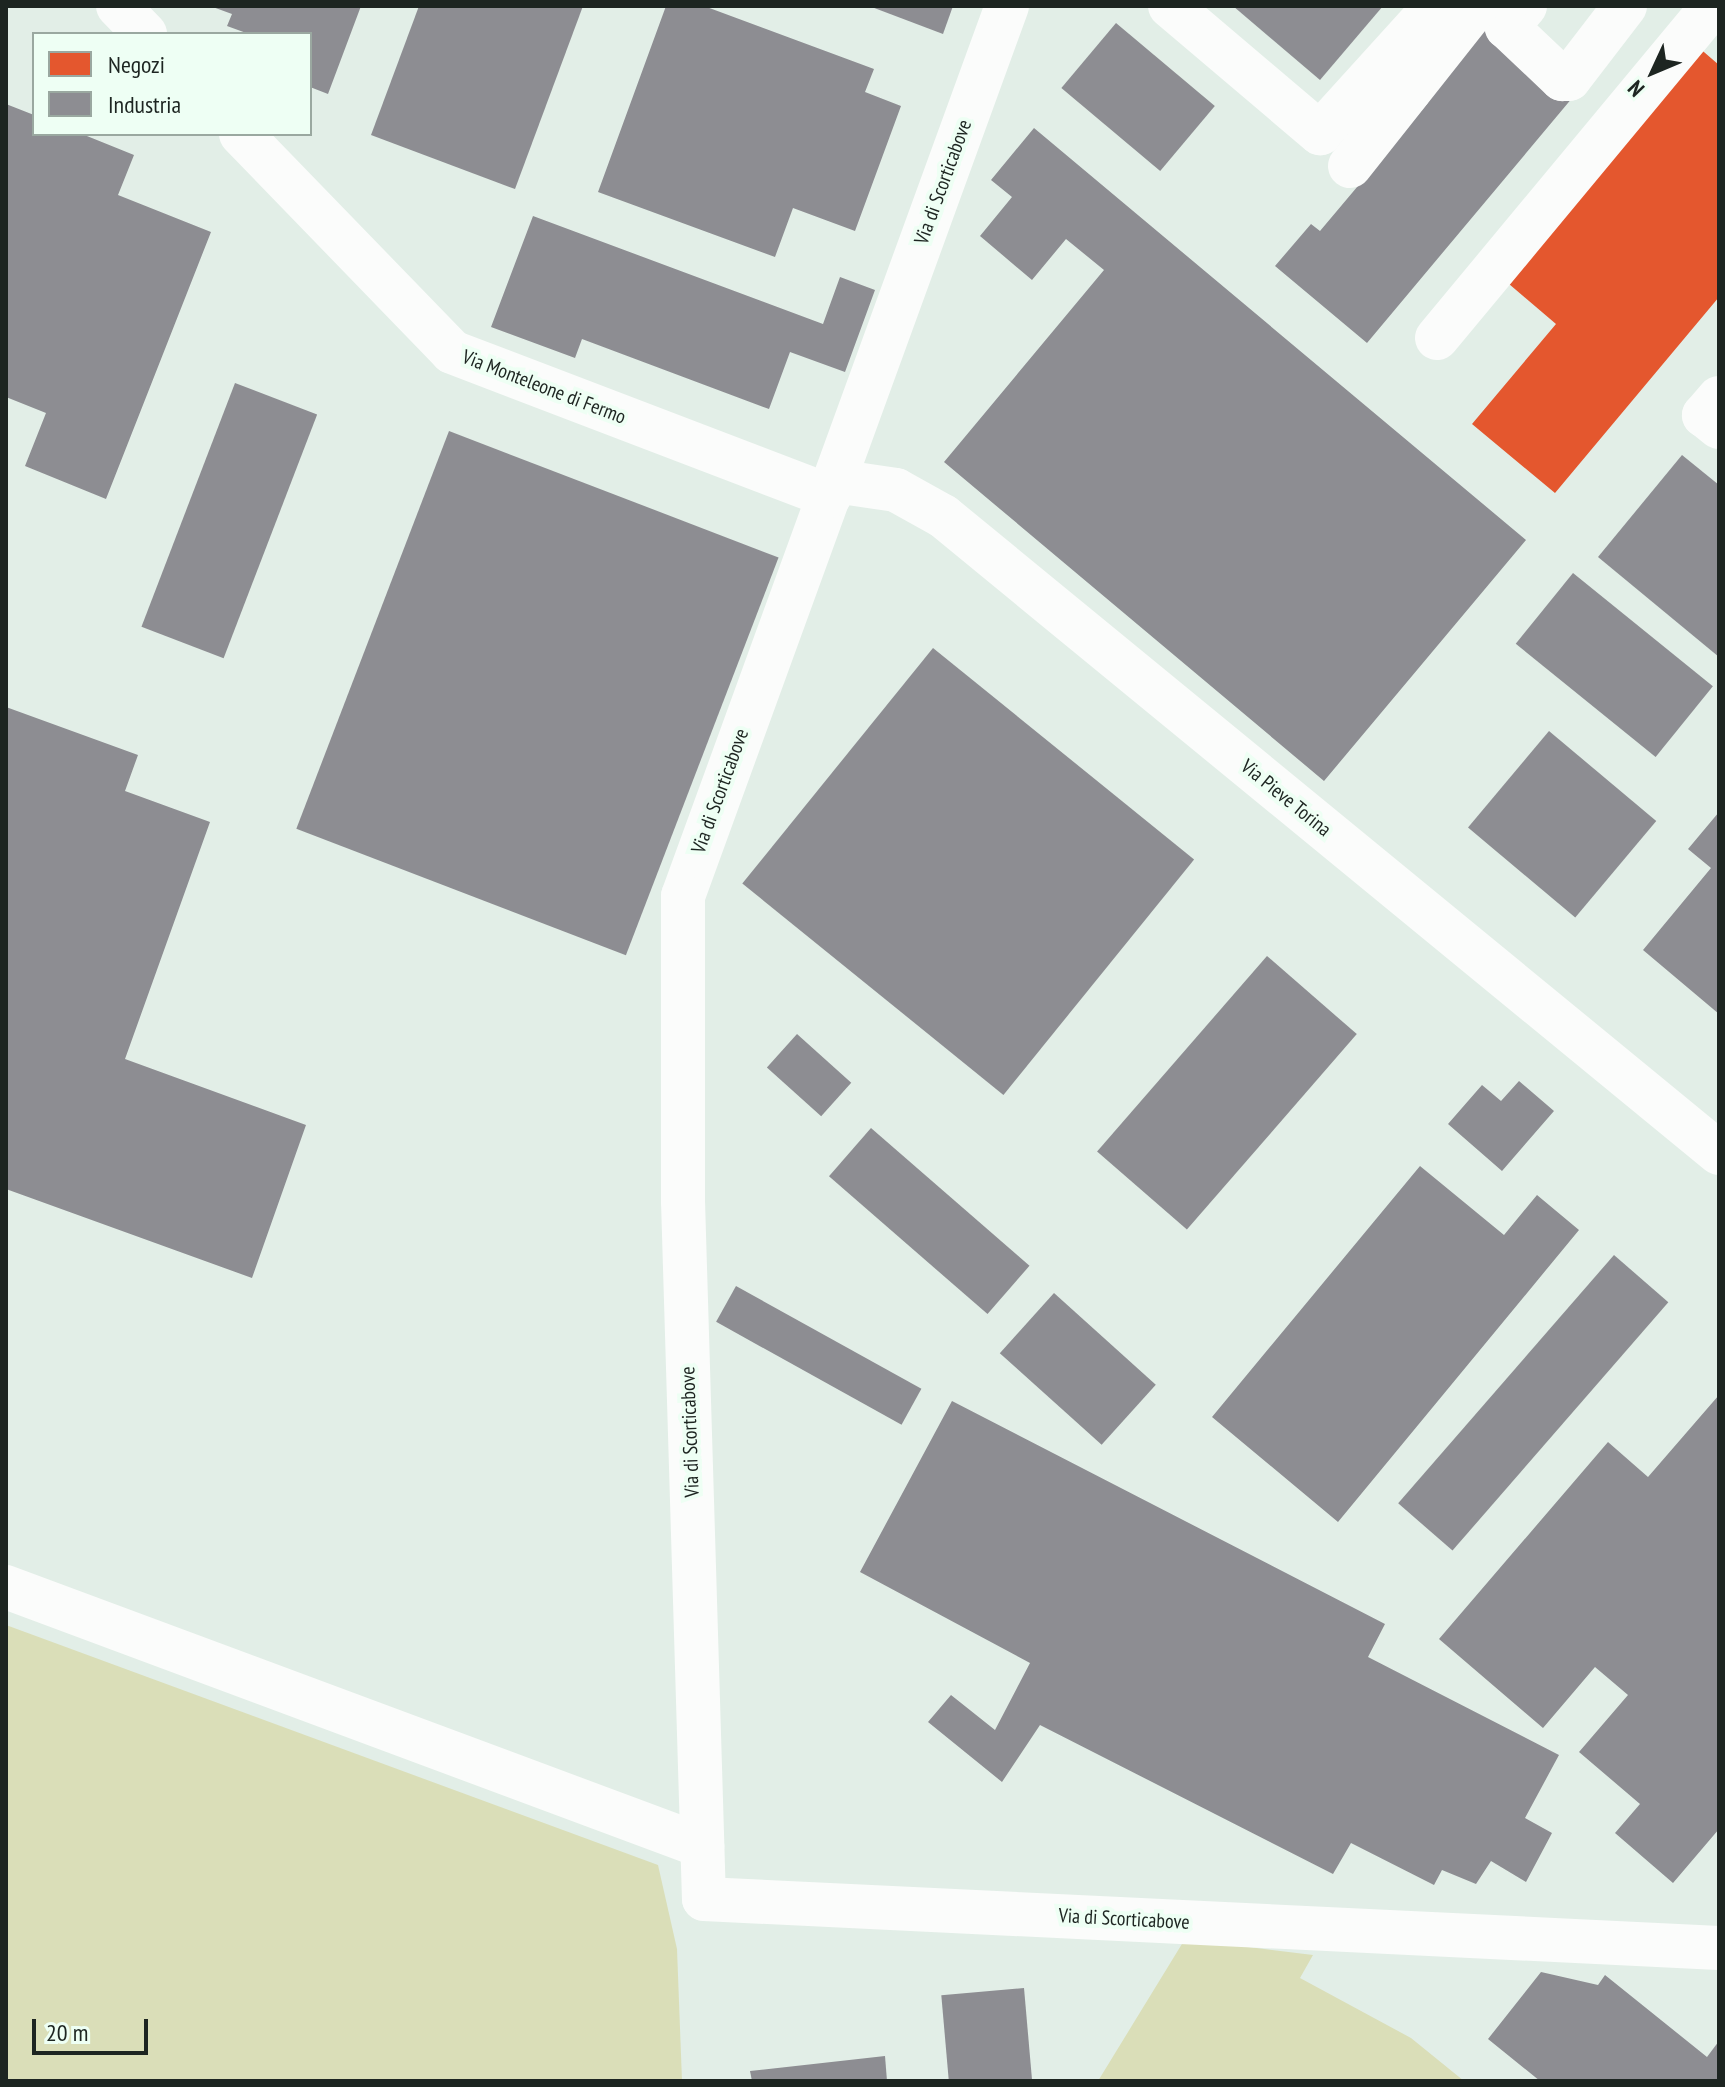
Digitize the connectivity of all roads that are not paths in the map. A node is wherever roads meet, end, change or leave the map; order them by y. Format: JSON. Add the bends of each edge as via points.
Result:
{"nodes":[{"id":1,"x":118,"y":6,"type":"edge"},
{"id":2,"x":1007,"y":6,"type":"edge"},
{"id":3,"x":1170,"y":6,"type":"edge"},
{"id":4,"x":1435,"y":6,"type":"edge"},
{"id":5,"x":1625,"y":6,"type":"edge"},
{"id":6,"x":1713,"y":6,"type":"edge"},
{"id":7,"x":1497,"y":11,"type":"edge"},
{"id":8,"x":143,"y":32,"type":"edge"},
{"id":9,"x":243,"y":136,"type":"edge"},
{"id":10,"x":1350,"y":166,"type":"dead end"},
{"id":11,"x":1437,"y":338,"type":"dead end"},
{"id":12,"x":1719,"y":398,"type":"edge"},
{"id":13,"x":1719,"y":427,"type":"edge"},
{"id":14,"x":832,"y":488,"type":"junction"},
{"id":15,"x":1719,"y":1153,"type":"edge"},
{"id":16,"x":6,"y":1587,"type":"edge"},
{"id":17,"x":702,"y":1846,"type":"junction"},
{"id":18,"x":1719,"y":1948,"type":"edge"}],
"edges":[{"from":1,"to":8,"type":"street"},
{"from":2,"to":14,"type":"street","name":"Via di Scorticabove"},
{"from":3,"to":4,"type":"street","via":[[1320,133]]},
{"from":5,"to":7,"type":"street","via":[[1569,79],[1554,74]]},
{"from":6,"to":11,"type":"street"},
{"from":7,"to":10,"type":"street"},
{"from":9,"to":14,"type":"street","name":"Via Monteleone di Fermo","via":[[452,352]]},
{"from":12,"to":13,"type":"street","via":[[1704,415]]},
{"from":14,"to":15,"type":"street","name":"Via Pieve Torina","via":[[896,490],[943,516]]},
{"from":14,"to":17,"type":"street","name":"Via di Scorticabove","via":[[683,896],[683,1201]]},
{"from":16,"to":17,"type":"street"},
{"from":17,"to":18,"type":"street","name":"Via di Scorticabove","via":[[704,1899]]}]}
